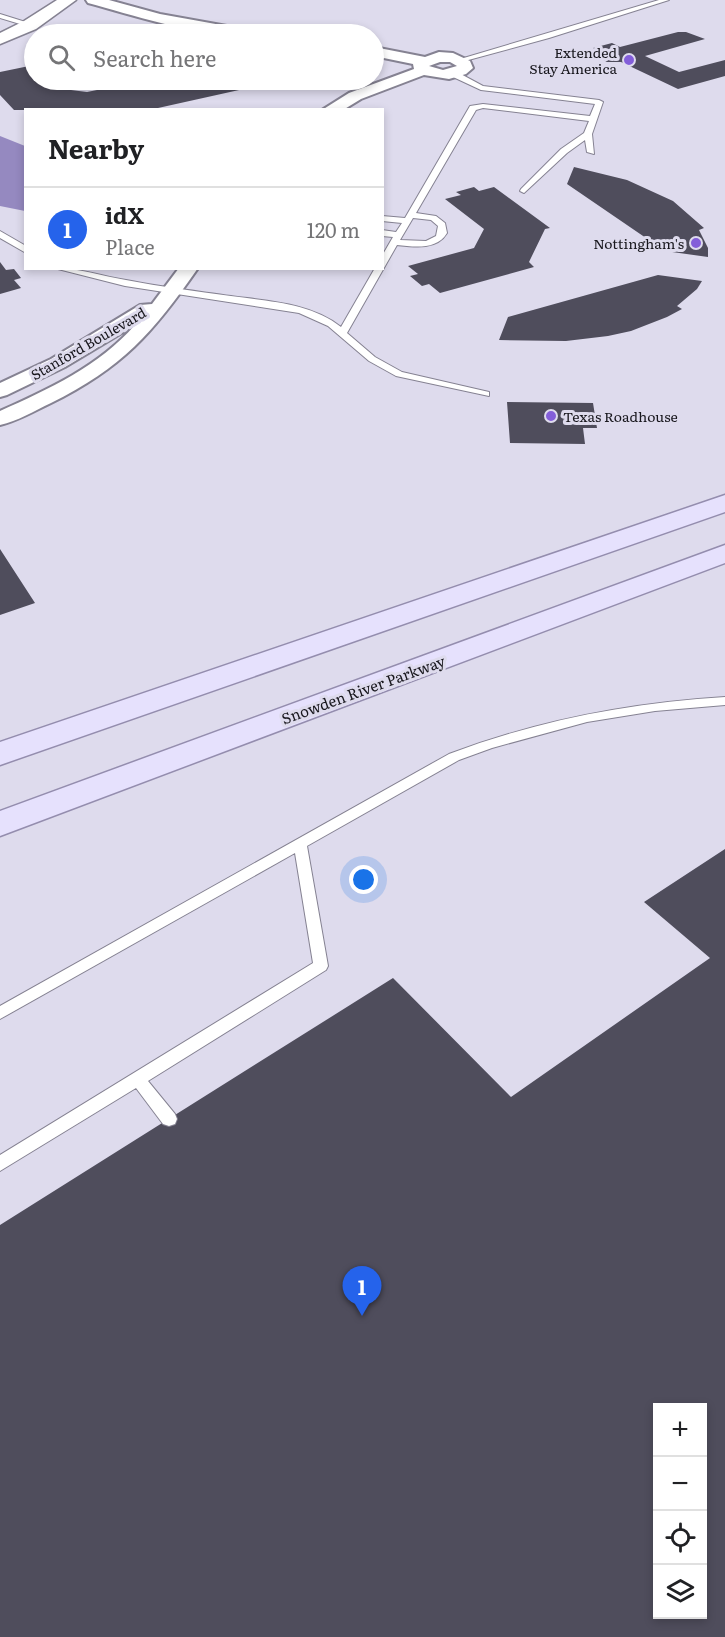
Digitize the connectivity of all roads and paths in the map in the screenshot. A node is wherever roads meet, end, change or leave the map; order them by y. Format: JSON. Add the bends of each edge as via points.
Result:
{"nodes":[{"id":1,"x":68,"y":0,"type":"edge"},
{"id":2,"x":93,"y":0,"type":"edge"},
{"id":3,"x":666,"y":0,"type":"edge"},
{"id":4,"x":0,"y":16,"type":"edge"},
{"id":5,"x":27,"y":24,"type":"edge"},
{"id":6,"x":32,"y":24,"type":"edge"},
{"id":7,"x":193,"y":24,"type":"edge"},
{"id":8,"x":24,"y":28,"type":"edge"},
{"id":9,"x":0,"y":39,"type":"edge"},
{"id":10,"x":384,"y":55,"type":"edge"},
{"id":11,"x":424,"y":65,"type":"junction"},
{"id":12,"x":457,"y":67,"type":"junction"},
{"id":13,"x":384,"y":83,"type":"edge"},
{"id":14,"x":368,"y":90,"type":"edge"},
{"id":15,"x":334,"y":108,"type":"edge"},
{"id":16,"x":593,"y":119,"type":"junction"},
{"id":17,"x":588,"y":135,"type":"junction"},
{"id":18,"x":591,"y":152,"type":"dead end"},
{"id":19,"x":524,"y":191,"type":"dead end"},
{"id":20,"x":384,"y":218,"type":"edge"},
{"id":21,"x":409,"y":218,"type":"junction"},
{"id":22,"x":0,"y":234,"type":"edge"},
{"id":23,"x":384,"y":234,"type":"edge"},
{"id":24,"x":397,"y":239,"type":"junction"},
{"id":25,"x":24,"y":249,"type":"edge"},
{"id":26,"x":384,"y":261,"type":"edge"},
{"id":27,"x":67,"y":270,"type":"edge"},
{"id":28,"x":188,"y":270,"type":"edge"},
{"id":29,"x":379,"y":270,"type":"edge"},
{"id":30,"x":173,"y":290,"type":"junction"},
{"id":31,"x":342,"y":333,"type":"junction"},
{"id":32,"x":0,"y":391,"type":"edge"},
{"id":33,"x":485,"y":394,"type":"dead end"},
{"id":34,"x":0,"y":419,"type":"edge"},
{"id":35,"x":725,"y":503,"type":"edge"},
{"id":36,"x":725,"y":553,"type":"edge"},
{"id":37,"x":725,"y":700,"type":"edge"},
{"id":38,"x":0,"y":754,"type":"edge"},
{"id":39,"x":0,"y":824,"type":"edge"},
{"id":40,"x":300,"y":843,"type":"junction"},
{"id":41,"x":0,"y":1013,"type":"edge"},
{"id":42,"x":138,"y":1079,"type":"junction"},
{"id":43,"x":169,"y":1119,"type":"dead end"},
{"id":44,"x":0,"y":1164,"type":"edge"}],
"edges":[{"from":1,"to":6,"type":"street"},
{"from":2,"to":7,"type":"street"},
{"from":3,"to":12,"type":"lane"},
{"from":4,"to":5,"type":"lane"},
{"from":8,"to":9,"type":"street"},
{"from":10,"to":11,"type":"street"},
{"from":11,"to":12,"type":"street","via":[[439,57]]},
{"from":11,"to":13,"type":"street"},
{"from":12,"to":16,"type":"lane","via":[[467,82],[481,88],[599,102]]},
{"from":14,"to":15,"type":"street"},
{"from":16,"to":17,"type":"lane"},
{"from":16,"to":21,"type":"lane","via":[[473,108]]},
{"from":17,"to":18,"type":"lane"},
{"from":17,"to":19,"type":"lane","via":[[564,151]]},
{"from":20,"to":21,"type":"lane"},
{"from":21,"to":24,"type":"lane"},
{"from":21,"to":24,"type":"lane","via":[[439,221],[442,234],[421,244]]},
{"from":22,"to":25,"type":"lane"},
{"from":23,"to":24,"type":"lane"},
{"from":24,"to":26,"type":"lane"},
{"from":27,"to":30,"type":"lane"},
{"from":28,"to":30,"type":"street","name":"Stanford Boulevard"},
{"from":29,"to":31,"type":"lane"},
{"from":30,"to":31,"type":"lane","via":[[289,308],[317,317]]},
{"from":30,"to":32,"type":"street","name":"Stanford Boulevard","via":[[58,363]]},
{"from":30,"to":34,"type":"street","name":"Stanford Boulevard","via":[[126,347],[83,377]]},
{"from":31,"to":33,"type":"lane","via":[[372,359],[399,374]]},
{"from":35,"to":38,"type":"main road"},
{"from":36,"to":39,"type":"main road","name":"Snowden River Parkway"},
{"from":37,"to":40,"type":"lane","via":[[618,711],[498,739],[454,757]]},
{"from":40,"to":41,"type":"lane"},
{"from":40,"to":42,"type":"lane","via":[[321,966]]},
{"from":42,"to":43,"type":"lane"},
{"from":42,"to":44,"type":"lane"}]}
